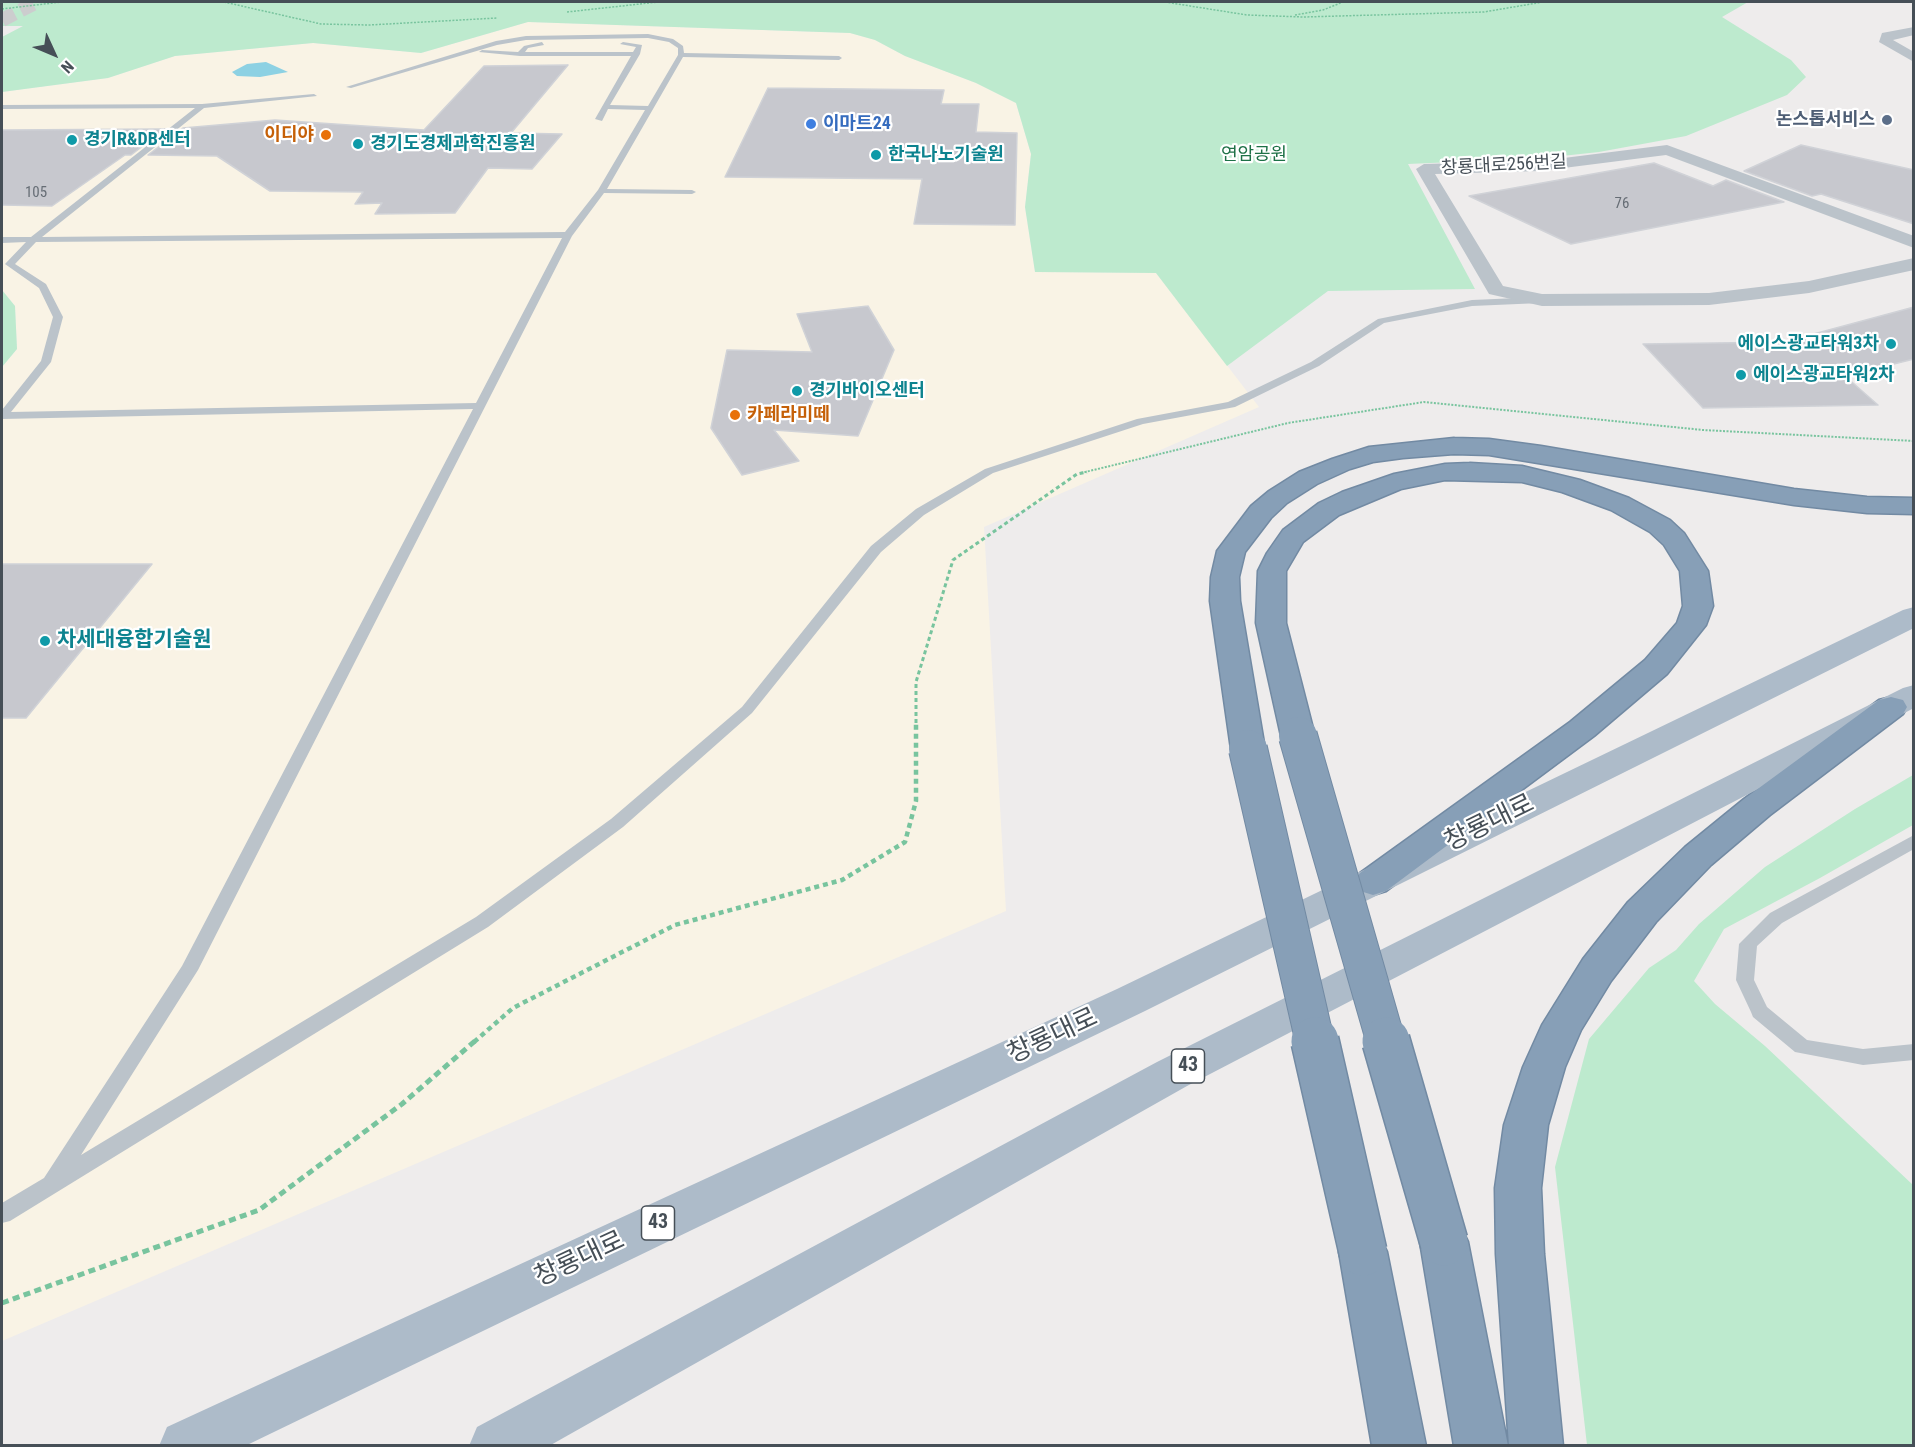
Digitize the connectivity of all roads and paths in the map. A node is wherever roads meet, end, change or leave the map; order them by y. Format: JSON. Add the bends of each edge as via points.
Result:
{"nodes":[{"id":1,"x":61,"y":2,"type":"edge"},
{"id":2,"x":224,"y":2,"type":"edge"},
{"id":3,"x":658,"y":2,"type":"edge"},
{"id":4,"x":1164,"y":2,"type":"edge"},
{"id":5,"x":1343,"y":2,"type":"edge"},
{"id":6,"x":1543,"y":2,"type":"edge"},
{"id":7,"x":2,"y":9,"type":"edge"},
{"id":8,"x":565,"y":12,"type":"dead end"},
{"id":9,"x":499,"y":17,"type":"dead end"},
{"id":10,"x":1288,"y":17,"type":"junction"},
{"id":11,"x":1914,"y":31,"type":"edge"},
{"id":12,"x":472,"y":51,"type":"junction"},
{"id":13,"x":520,"y":54,"type":"junction"},
{"id":14,"x":638,"y":54,"type":"junction"},
{"id":15,"x":681,"y":55,"type":"junction"},
{"id":16,"x":839,"y":58,"type":"dead end"},
{"id":17,"x":1914,"y":58,"type":"edge"},
{"id":18,"x":349,"y":87,"type":"dead end"},
{"id":19,"x":314,"y":96,"type":"dead end"},
{"id":20,"x":202,"y":106,"type":"junction"},
{"id":21,"x":2,"y":107,"type":"edge"},
{"id":22,"x":606,"y":107,"type":"junction"},
{"id":23,"x":650,"y":108,"type":"junction"},
{"id":24,"x":598,"y":119,"type":"dead end"},
{"id":25,"x":602,"y":191,"type":"junction"},
{"id":26,"x":692,"y":192,"type":"dead end"},
{"id":27,"x":568,"y":235,"type":"junction"},
{"id":28,"x":2,"y":240,"type":"edge"},
{"id":29,"x":33,"y":240,"type":"junction"},
{"id":30,"x":1914,"y":243,"type":"edge"},
{"id":31,"x":1914,"y":264,"type":"edge"},
{"id":32,"x":1542,"y":300,"type":"junction"},
{"id":33,"x":481,"y":406,"type":"junction"},
{"id":34,"x":3,"y":415,"type":"edge"},
{"id":35,"x":1914,"y":441,"type":"edge"},
{"id":36,"x":1914,"y":506,"type":"edge"},
{"id":37,"x":1914,"y":616,"type":"edge"},
{"id":38,"x":1902,"y":701,"type":"edge"},
{"id":39,"x":1914,"y":841,"type":"edge"},
{"id":40,"x":1373,"y":882,"type":"junction"},
{"id":41,"x":1914,"y":1052,"type":"edge"},
{"id":42,"x":51,"y":1184,"type":"junction"},
{"id":43,"x":2,"y":1214,"type":"edge"},
{"id":44,"x":2,"y":1303,"type":"edge"},
{"id":45,"x":186,"y":1446,"type":"edge"},
{"id":46,"x":496,"y":1446,"type":"edge"},
{"id":47,"x":1399,"y":1446,"type":"edge"},
{"id":48,"x":1481,"y":1446,"type":"edge"},
{"id":49,"x":1536,"y":1446,"type":"edge"}],
"edges":[{"from":1,"to":7,"type":"path"},
{"from":2,"to":9,"type":"path","via":[[321,24]]},
{"from":3,"to":8,"type":"path"},
{"from":4,"to":10,"type":"path","via":[[1213,11]]},
{"from":5,"to":10,"type":"path"},
{"from":6,"to":10,"type":"path","via":[[1484,12]]},
{"from":11,"to":17,"type":"street","via":[[1887,36],[1886,42]]},
{"from":12,"to":13,"type":"lane"},
{"from":12,"to":15,"type":"lane","via":[[526,38],[648,36],[671,40],[681,47]]},
{"from":12,"to":18,"type":"lane"},
{"from":13,"to":14,"type":"lane"},
{"from":13,"to":14,"type":"lane","via":[[525,47],[540,44],[638,44]]},
{"from":14,"to":22,"type":"lane"},
{"from":15,"to":16,"type":"lane"},
{"from":15,"to":23,"type":"lane"},
{"from":19,"to":20,"type":"lane"},
{"from":20,"to":21,"type":"lane"},
{"from":20,"to":29,"type":"lane"},
{"from":22,"to":23,"type":"lane"},
{"from":22,"to":24,"type":"lane"},
{"from":23,"to":25,"type":"lane"},
{"from":25,"to":26,"type":"lane"},
{"from":25,"to":27,"type":"lane"},
{"from":27,"to":29,"type":"lane"},
{"from":27,"to":33,"type":"lane"},
{"from":28,"to":29,"type":"lane"},
{"from":29,"to":34,"type":"lane","via":[[9,264],[43,286],[58,317],[46,362]]},
{"from":30,"to":32,"type":"street","name":"창룡대로256번길","via":[[1666,150],[1540,166],[1424,169],[1496,290]]},
{"from":31,"to":32,"type":"street","name":"창룡대로256번길","via":[[1809,287],[1709,298]]},
{"from":32,"to":42,"type":"lane","via":[[1472,303],[1381,321],[1315,364],[1231,405],[1141,421],[989,471],[920,512],[876,549],[747,710],[617,823],[482,922]]},
{"from":33,"to":34,"type":"lane"},
{"from":33,"to":42,"type":"lane","via":[[189,970]]},
{"from":35,"to":44,"type":"path","via":[[1703,430],[1425,402],[1288,423],[1077,474],[953,560],[916,682],[916,801],[905,842],[842,880],[675,925],[513,1008],[402,1104],[259,1210]]},
{"from":36,"to":47,"type":"highway","bridge":true,"via":[[1794,497],[1489,447],[1446,446],[1369,455],[1303,481],[1269,504],[1231,550],[1225,601],[1248,749],[1363,1252]]},
{"from":37,"to":40,"type":"main road","name":"창룡대로","number":"43"},
{"from":38,"to":46,"type":"main road","number":"43","via":[[1172,1074]]},
{"from":38,"to":49,"type":"highway","via":[[1757,807],[1698,856],[1642,912],[1598,970],[1563,1026],[1544,1066],[1526,1125],[1518,1188]]},
{"from":39,"to":41,"type":"lane","via":[[1776,918],[1748,944],[1745,980],[1760,1012],[1802,1047],[1863,1057]]},
{"from":40,"to":45,"type":"main road","name":"창룡대로","number":"43"},
{"from":40,"to":48,"type":"highway","bridge":true,"via":[[1582,729],[1656,667],[1691,625],[1698,606],[1694,571],[1674,539],[1660,526],[1620,504],[1571,486],[1497,471],[1445,472],[1394,482],[1329,509],[1293,536],[1272,571],[1271,623],[1298,736],[1444,1242]]},
{"from":42,"to":43,"type":"lane"}]}
